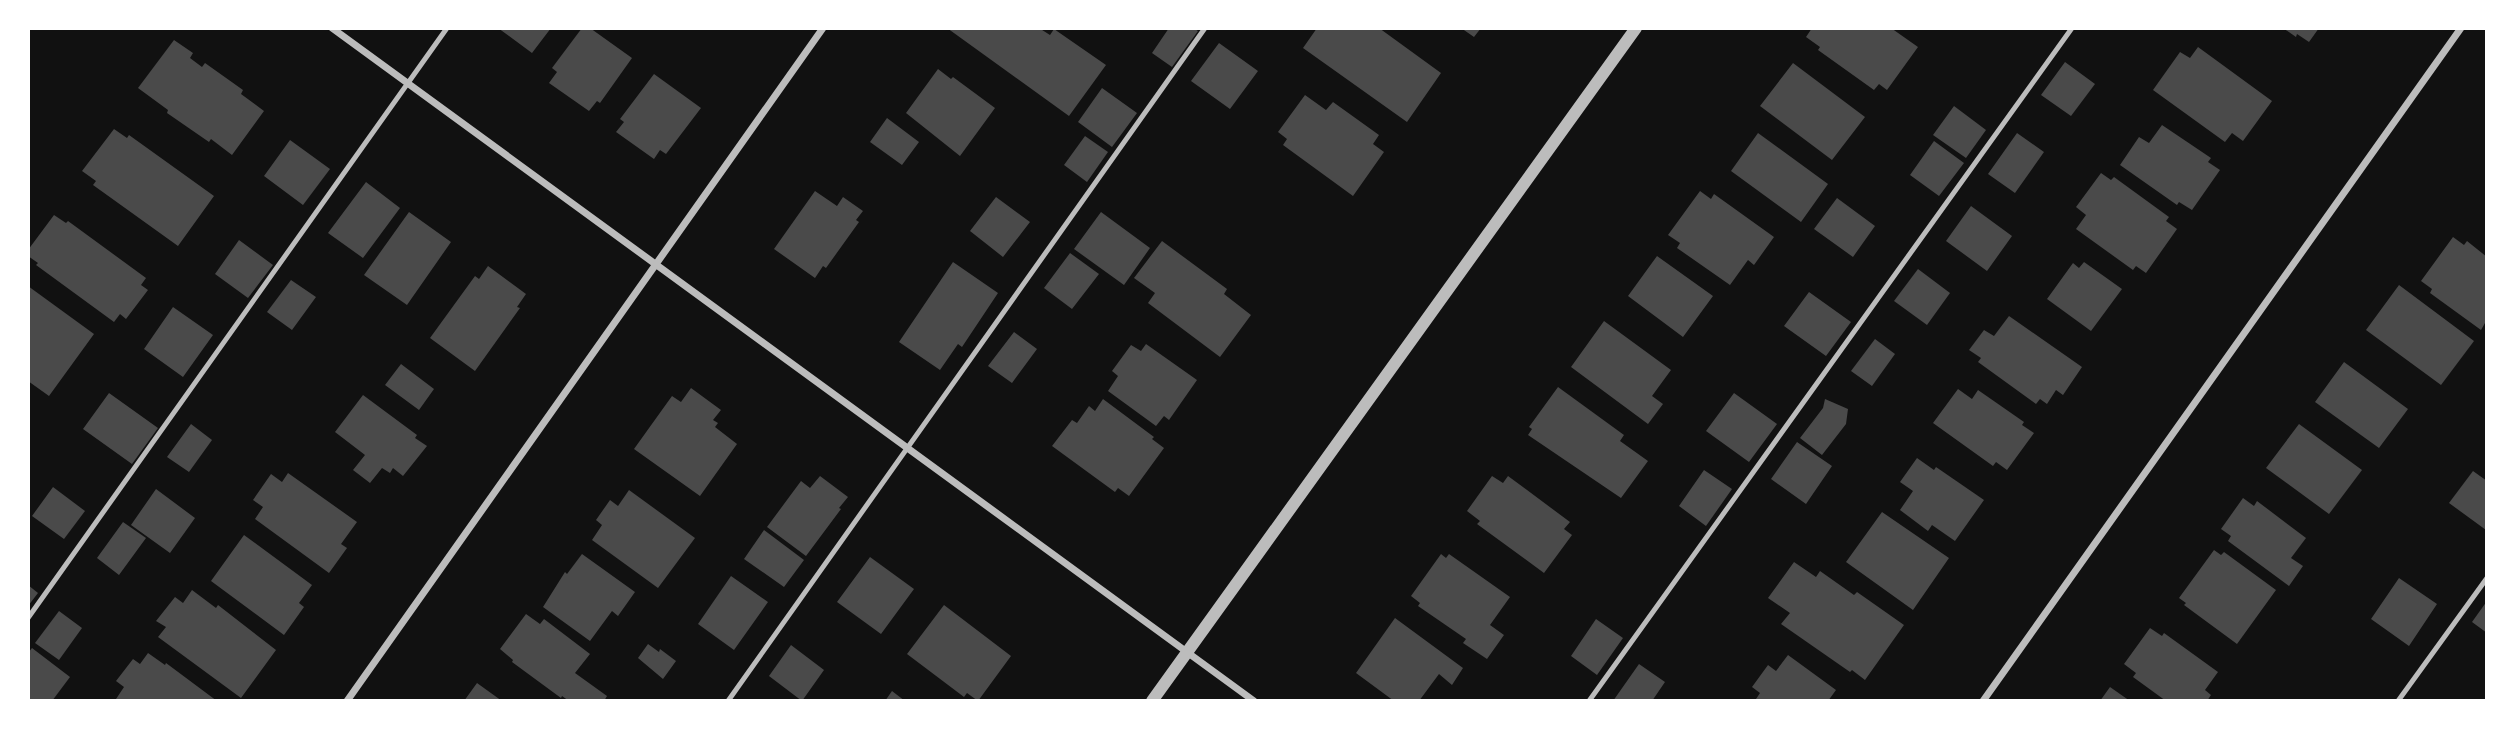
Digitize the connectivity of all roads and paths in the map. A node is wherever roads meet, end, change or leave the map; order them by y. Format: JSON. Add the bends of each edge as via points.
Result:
{"nodes":[{"id":1,"x":332,"y":28,"type":"edge"},
{"id":2,"x":447,"y":28,"type":"edge"},
{"id":3,"x":823,"y":28,"type":"edge"},
{"id":4,"x":1205,"y":28,"type":"edge"},
{"id":5,"x":1636,"y":28,"type":"edge"},
{"id":6,"x":2072,"y":28,"type":"edge"},
{"id":7,"x":2461,"y":28,"type":"edge"},
{"id":8,"x":408,"y":83,"type":"junction"},
{"id":9,"x":657,"y":264,"type":"junction"},
{"id":10,"x":907,"y":448,"type":"junction"},
{"id":11,"x":2487,"y":578,"type":"edge"},
{"id":12,"x":28,"y":618,"type":"edge"},
{"id":13,"x":1186,"y":652,"type":"junction"},
{"id":14,"x":347,"y":701,"type":"edge"},
{"id":15,"x":728,"y":701,"type":"edge"},
{"id":16,"x":1152,"y":701,"type":"edge"},
{"id":17,"x":1254,"y":701,"type":"edge"},
{"id":18,"x":1589,"y":701,"type":"edge"},
{"id":19,"x":1983,"y":701,"type":"edge"},
{"id":20,"x":2398,"y":701,"type":"edge"}],
"edges":[{"from":1,"to":8,"type":"street"},
{"from":2,"to":8,"type":"lane"},
{"from":3,"to":9,"type":"street"},
{"from":4,"to":10,"type":"lane"},
{"from":5,"to":13,"type":"street"},
{"from":6,"to":18,"type":"lane"},
{"from":7,"to":19,"type":"street"},
{"from":8,"to":9,"type":"street"},
{"from":8,"to":12,"type":"lane"},
{"from":9,"to":10,"type":"street"},
{"from":9,"to":14,"type":"street"},
{"from":10,"to":13,"type":"street"},
{"from":10,"to":15,"type":"lane"},
{"from":11,"to":20,"type":"lane"},
{"from":13,"to":16,"type":"street"},
{"from":13,"to":17,"type":"street"}]}
